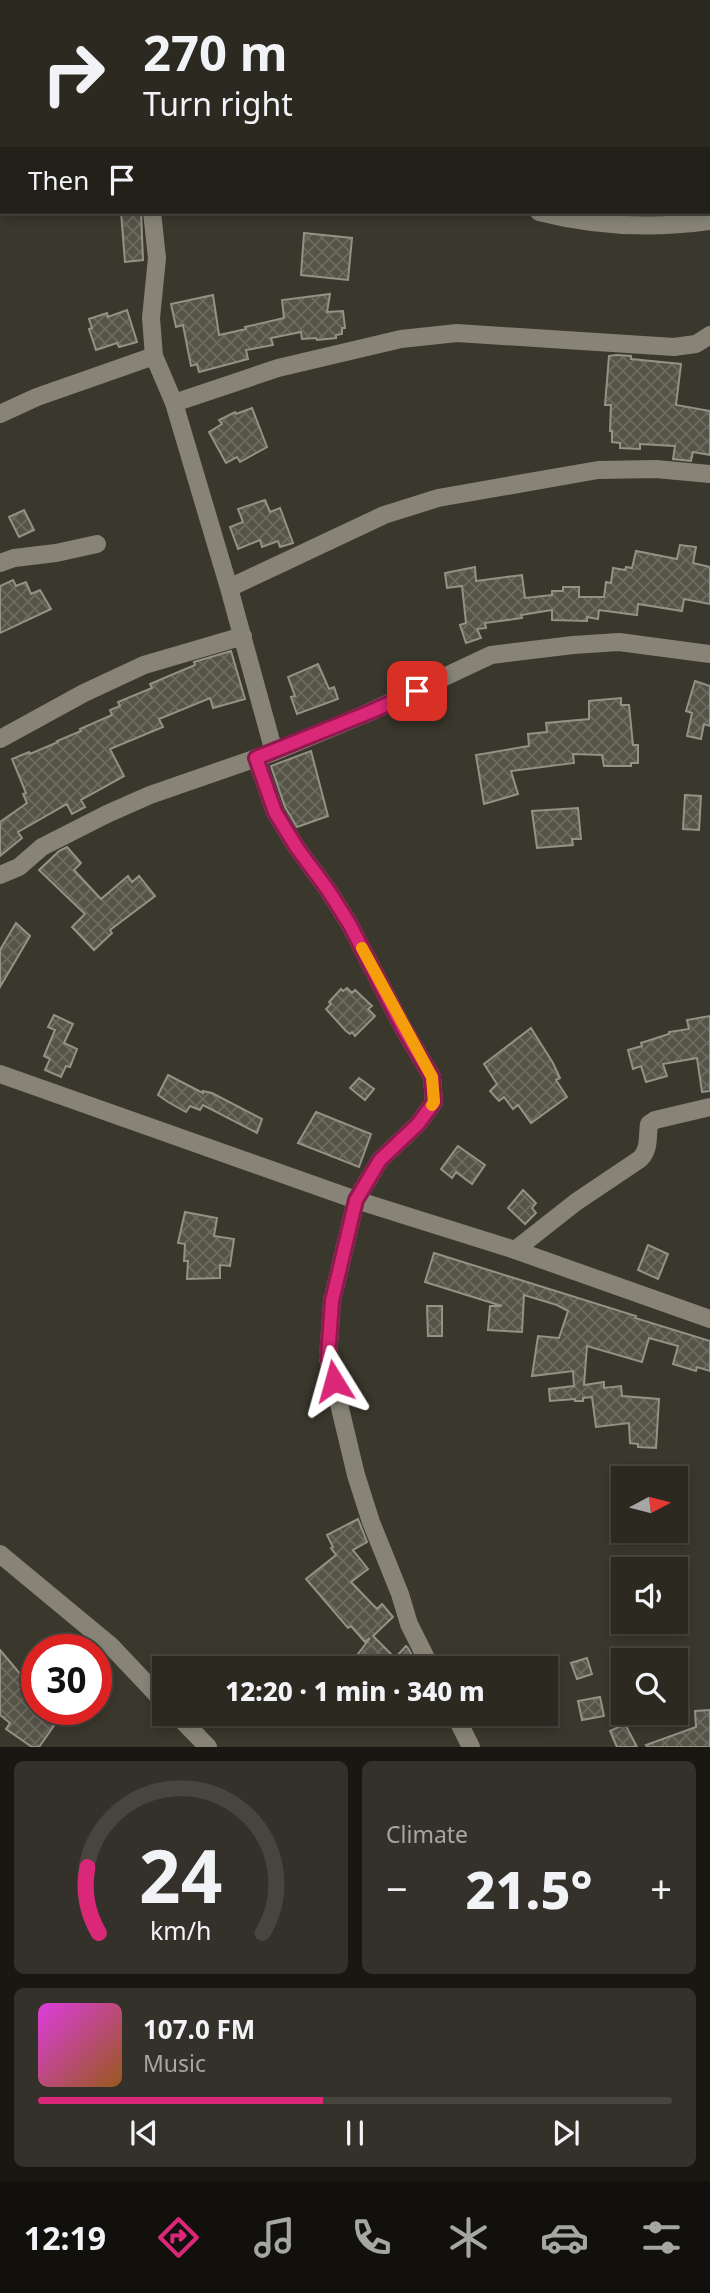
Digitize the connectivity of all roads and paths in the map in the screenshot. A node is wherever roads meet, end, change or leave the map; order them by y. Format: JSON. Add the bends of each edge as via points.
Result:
{"nodes":[{"id":1,"x":152,"y":214,"type":"edge"},
{"id":2,"x":548,"y":214,"type":"edge"},
{"id":3,"x":710,"y":221,"type":"edge"},
{"id":4,"x":710,"y":335,"type":"edge"},
{"id":5,"x":154,"y":356,"type":"junction"},
{"id":6,"x":174,"y":403,"type":"junction"},
{"id":7,"x":0,"y":414,"type":"edge"},
{"id":8,"x":710,"y":474,"type":"edge"},
{"id":9,"x":97,"y":544,"type":"dead end"},
{"id":10,"x":0,"y":563,"type":"edge"},
{"id":11,"x":229,"y":588,"type":"junction"},
{"id":12,"x":243,"y":636,"type":"junction"},
{"id":13,"x":710,"y":654,"type":"edge"},
{"id":14,"x":0,"y":740,"type":"edge"},
{"id":15,"x":274,"y":752,"type":"junction"},
{"id":16,"x":256,"y":758,"type":"junction"},
{"id":17,"x":0,"y":875,"type":"edge"},
{"id":18,"x":0,"y":1074,"type":"edge"},
{"id":19,"x":710,"y":1107,"type":"edge"},
{"id":20,"x":356,"y":1200,"type":"junction"},
{"id":21,"x":515,"y":1250,"type":"junction"},
{"id":22,"x":710,"y":1319,"type":"edge"},
{"id":23,"x":0,"y":1554,"type":"edge"},
{"id":24,"x":425,"y":1656,"type":"edge"},
{"id":25,"x":152,"y":1689,"type":"edge"},
{"id":26,"x":188,"y":1726,"type":"edge"},
{"id":27,"x":460,"y":1726,"type":"edge"},
{"id":28,"x":208,"y":1747,"type":"edge"},
{"id":29,"x":471,"y":1747,"type":"edge"}],
"edges":[{"from":1,"to":5,"type":"street","via":[[157,258],[151,318]]},
{"from":2,"to":3,"type":"street","via":[[648,227]]},
{"from":4,"to":6,"type":"street","via":[[696,344],[674,347],[457,333],[401,339],[278,368]]},
{"from":5,"to":6,"type":"street"},
{"from":5,"to":7,"type":"street"},
{"from":6,"to":11,"type":"street"},
{"from":8,"to":11,"type":"street","via":[[598,470],[438,499],[384,514]]},
{"from":9,"to":10,"type":"street"},
{"from":11,"to":12,"type":"street"},
{"from":12,"to":14,"type":"street","via":[[144,665]]},
{"from":12,"to":15,"type":"street"},
{"from":13,"to":15,"type":"street","via":[[619,642],[491,655]]},
{"from":15,"to":16,"type":"street"},
{"from":16,"to":17,"type":"street","via":[[107,814],[42,847],[19,867]]},
{"from":16,"to":20,"type":"street","via":[[275,812],[350,925],[432,1077],[434,1102],[380,1160]]},
{"from":18,"to":20,"type":"street"},
{"from":19,"to":21,"type":"street","via":[[655,1119],[649,1124],[649,1142],[640,1159]]},
{"from":20,"to":21,"type":"street"},
{"from":20,"to":24,"type":"street","via":[[332,1301],[328,1357],[371,1522]]},
{"from":21,"to":22,"type":"street"},
{"from":23,"to":25,"type":"street","via":[[111,1646]]},
{"from":26,"to":28,"type":"street"},
{"from":27,"to":29,"type":"street"}]}
